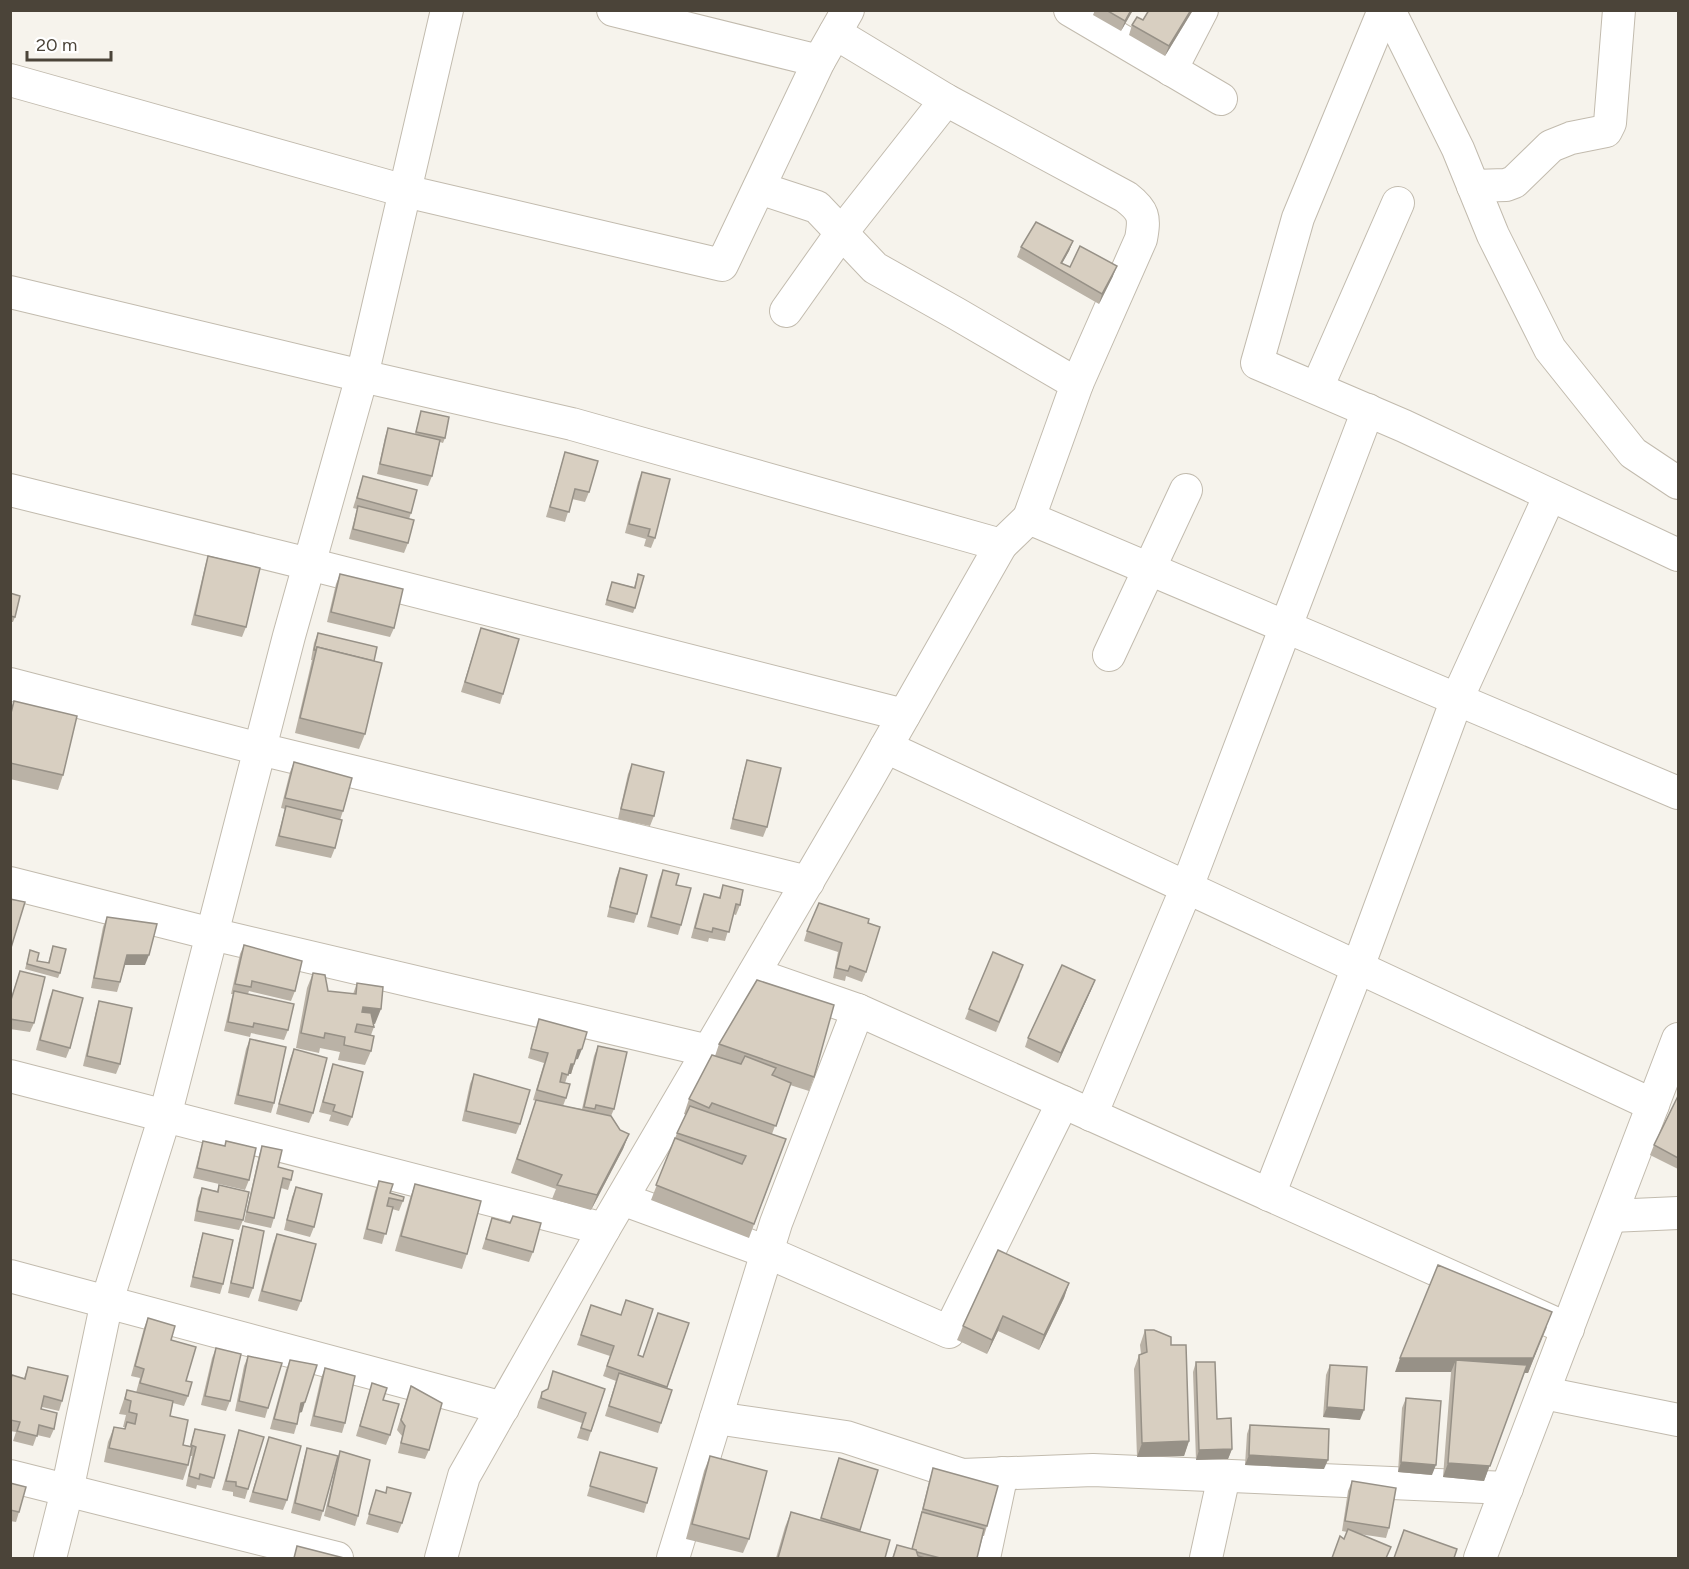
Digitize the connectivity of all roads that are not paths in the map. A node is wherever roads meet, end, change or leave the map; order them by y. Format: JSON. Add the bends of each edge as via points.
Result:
{"nodes":[{"id":1,"x":447,"y":10,"type":"edge"},
{"id":2,"x":613,"y":10,"type":"edge"},
{"id":3,"x":1203,"y":10,"type":"edge"},
{"id":4,"x":1384,"y":10,"type":"edge"},
{"id":5,"x":1389,"y":10,"type":"edge"},
{"id":6,"x":1619,"y":10,"type":"edge"},
{"id":7,"x":1073,"y":11,"type":"edge"},
{"id":8,"x":648,"y":15,"type":"edge"},
{"id":9,"x":841,"y":22,"type":"edge"},
{"id":10,"x":819,"y":61,"type":"junction"},
{"id":11,"x":1171,"y":70,"type":"junction"},
{"id":12,"x":10,"y":80,"type":"edge"},
{"id":13,"x":1221,"y":99,"type":"dead end"},
{"id":14,"x":946,"y":100,"type":"junction"},
{"id":15,"x":1473,"y":186,"type":"junction"},
{"id":16,"x":759,"y":188,"type":"junction"},
{"id":17,"x":405,"y":191,"type":"junction"},
{"id":18,"x":1398,"y":203,"type":"dead end"},
{"id":19,"x":842,"y":232,"type":"junction"},
{"id":20,"x":10,"y":292,"type":"edge"},
{"id":21,"x":786,"y":311,"type":"dead end"},
{"id":22,"x":362,"y":376,"type":"junction"},
{"id":23,"x":1077,"y":384,"type":"junction"},
{"id":24,"x":1317,"y":388,"type":"junction"},
{"id":25,"x":1368,"y":410,"type":"junction"},
{"id":26,"x":1678,"y":483,"type":"edge"},
{"id":27,"x":10,"y":490,"type":"edge"},
{"id":28,"x":1186,"y":490,"type":"dead end"},
{"id":29,"x":1550,"y":495,"type":"junction"},
{"id":30,"x":1029,"y":518,"type":"junction"},
{"id":31,"x":1000,"y":545,"type":"junction"},
{"id":32,"x":1678,"y":555,"type":"edge"},
{"id":33,"x":309,"y":564,"type":"junction"},
{"id":34,"x":1150,"y":569,"type":"junction"},
{"id":35,"x":1285,"y":627,"type":"junction"},
{"id":36,"x":1109,"y":655,"type":"dead end"},
{"id":37,"x":10,"y":684,"type":"edge"},
{"id":38,"x":1457,"y":699,"type":"junction"},
{"id":39,"x":904,"y":716,"type":"junction"},
{"id":40,"x":886,"y":747,"type":"junction"},
{"id":41,"x":260,"y":748,"type":"junction"},
{"id":42,"x":1678,"y":793,"type":"edge"},
{"id":43,"x":808,"y":882,"type":"junction"},
{"id":44,"x":10,"y":883,"type":"edge"},
{"id":45,"x":1187,"y":887,"type":"junction"},
{"id":46,"x":212,"y":934,"type":"junction"},
{"id":47,"x":1358,"y":967,"type":"junction"},
{"id":48,"x":754,"y":974,"type":"junction"},
{"id":49,"x":858,"y":1010,"type":"junction"},
{"id":50,"x":1678,"y":1039,"type":"edge"},
{"id":51,"x":709,"y":1051,"type":"junction"},
{"id":52,"x":10,"y":1076,"type":"edge"},
{"id":53,"x":1063,"y":1102,"type":"junction"},
{"id":54,"x":1653,"y":1105,"type":"junction"},
{"id":55,"x":1091,"y":1115,"type":"junction"},
{"id":56,"x":165,"y":1116,"type":"junction"},
{"id":57,"x":1269,"y":1195,"type":"junction"},
{"id":58,"x":622,"y":1199,"type":"junction"},
{"id":59,"x":1678,"y":1213,"type":"edge"},
{"id":60,"x":1611,"y":1216,"type":"junction"},
{"id":61,"x":604,"y":1229,"type":"junction"},
{"id":62,"x":767,"y":1252,"type":"junction"},
{"id":63,"x":10,"y":1276,"type":"edge"},
{"id":64,"x":107,"y":1301,"type":"junction"},
{"id":65,"x":1568,"y":1329,"type":"junction"},
{"id":66,"x":1544,"y":1393,"type":"junction"},
{"id":67,"x":503,"y":1408,"type":"junction"},
{"id":68,"x":716,"y":1418,"type":"junction"},
{"id":69,"x":1678,"y":1420,"type":"edge"},
{"id":70,"x":1002,"y":1473,"type":"junction"},
{"id":71,"x":10,"y":1476,"type":"edge"},
{"id":72,"x":1224,"y":1476,"type":"junction"},
{"id":73,"x":1507,"y":1488,"type":"junction"},
{"id":74,"x":68,"y":1491,"type":"junction"},
{"id":75,"x":50,"y":1558,"type":"edge"},
{"id":76,"x":338,"y":1558,"type":"edge"},
{"id":77,"x":441,"y":1558,"type":"edge"},
{"id":78,"x":673,"y":1558,"type":"edge"},
{"id":79,"x":984,"y":1558,"type":"edge"},
{"id":80,"x":1206,"y":1558,"type":"edge"},
{"id":81,"x":1480,"y":1558,"type":"edge"}],
"edges":[{"from":1,"to":17,"type":"street"},
{"from":2,"to":8,"type":"street"},
{"from":3,"to":11,"type":"street"},
{"from":4,"to":24,"type":"street","via":[[1298,218],[1257,363]]},
{"from":5,"to":15,"type":"street"},
{"from":6,"to":15,"type":"street","via":[[1610,123],[1606,131],[1551,146],[1514,182]]},
{"from":7,"to":11,"type":"street"},
{"from":8,"to":10,"type":"street"},
{"from":9,"to":10,"type":"street"},
{"from":9,"to":14,"type":"street"},
{"from":10,"to":16,"type":"street"},
{"from":11,"to":13,"type":"street"},
{"from":12,"to":17,"type":"street"},
{"from":14,"to":19,"type":"street"},
{"from":14,"to":23,"type":"street","via":[[1126,196],[1139,207],[1144,223],[1141,239]]},
{"from":15,"to":26,"type":"street","via":[[1550,349],[1633,453]]},
{"from":16,"to":17,"type":"street","via":[[722,265]]},
{"from":16,"to":19,"type":"street","via":[[817,207]]},
{"from":17,"to":22,"type":"street"},
{"from":18,"to":24,"type":"street"},
{"from":19,"to":21,"type":"street"},
{"from":19,"to":23,"type":"street","via":[[875,268]]},
{"from":20,"to":22,"type":"street"},
{"from":22,"to":31,"type":"street","via":[[572,424]]},
{"from":22,"to":33,"type":"street"},
{"from":23,"to":30,"type":"street"},
{"from":24,"to":25,"type":"street"},
{"from":25,"to":29,"type":"street"},
{"from":25,"to":35,"type":"street"},
{"from":27,"to":33,"type":"street"},
{"from":28,"to":34,"type":"street"},
{"from":29,"to":32,"type":"street"},
{"from":29,"to":38,"type":"street"},
{"from":30,"to":31,"type":"street"},
{"from":30,"to":34,"type":"street"},
{"from":31,"to":39,"type":"street"},
{"from":33,"to":39,"type":"street"},
{"from":33,"to":41,"type":"street"},
{"from":34,"to":35,"type":"street"},
{"from":34,"to":36,"type":"street"},
{"from":35,"to":38,"type":"street"},
{"from":35,"to":45,"type":"street"},
{"from":37,"to":41,"type":"street"},
{"from":38,"to":42,"type":"street"},
{"from":38,"to":47,"type":"street"},
{"from":39,"to":40,"type":"street"},
{"from":40,"to":43,"type":"street"},
{"from":40,"to":45,"type":"street"},
{"from":41,"to":43,"type":"street"},
{"from":41,"to":46,"type":"street"},
{"from":43,"to":48,"type":"street"},
{"from":44,"to":46,"type":"street"},
{"from":45,"to":47,"type":"street"},
{"from":45,"to":55,"type":"street"},
{"from":46,"to":51,"type":"street"},
{"from":46,"to":56,"type":"street"},
{"from":47,"to":54,"type":"street"},
{"from":47,"to":57,"type":"street"},
{"from":48,"to":49,"type":"street"},
{"from":48,"to":51,"type":"street"},
{"from":49,"to":53,"type":"street"},
{"from":49,"to":62,"type":"street"},
{"from":50,"to":54,"type":"street"},
{"from":51,"to":58,"type":"street"},
{"from":52,"to":56,"type":"street"},
{"from":53,"to":55,"type":"street"},
{"from":53,"to":62,"type":"street","via":[[949,1332]]},
{"from":54,"to":60,"type":"street"},
{"from":55,"to":57,"type":"street"},
{"from":56,"to":61,"type":"street"},
{"from":56,"to":64,"type":"street"},
{"from":57,"to":65,"type":"street"},
{"from":58,"to":61,"type":"street"},
{"from":58,"to":62,"type":"street"},
{"from":59,"to":60,"type":"street"},
{"from":60,"to":65,"type":"street"},
{"from":61,"to":67,"type":"street"},
{"from":62,"to":68,"type":"street"},
{"from":63,"to":64,"type":"street"},
{"from":64,"to":67,"type":"street"},
{"from":64,"to":74,"type":"street"},
{"from":65,"to":66,"type":"street"},
{"from":66,"to":69,"type":"street"},
{"from":66,"to":73,"type":"street"},
{"from":67,"to":77,"type":"street","via":[[464,1476]]},
{"from":68,"to":70,"type":"street","via":[[846,1437],[962,1475]]},
{"from":68,"to":78,"type":"street"},
{"from":70,"to":72,"type":"street","via":[[1093,1470]]},
{"from":70,"to":79,"type":"street"},
{"from":71,"to":74,"type":"street"},
{"from":72,"to":73,"type":"street"},
{"from":72,"to":80,"type":"street"},
{"from":73,"to":81,"type":"street"},
{"from":74,"to":75,"type":"street"},
{"from":74,"to":76,"type":"street"}]}
